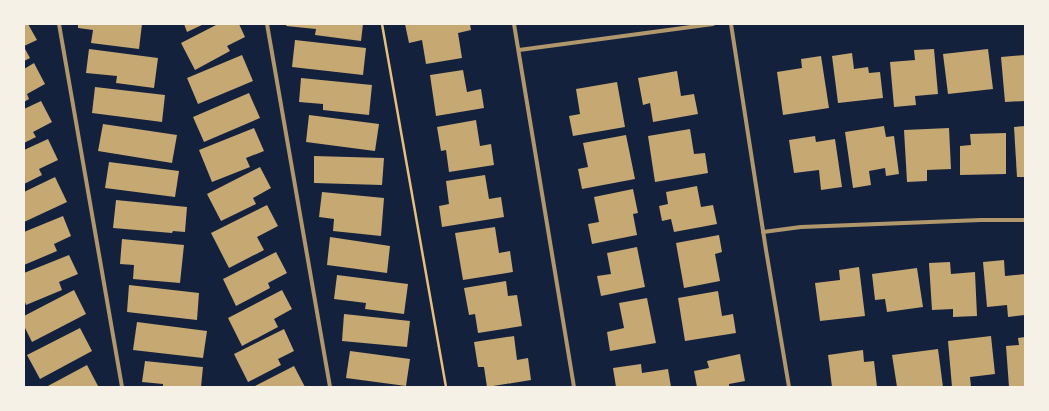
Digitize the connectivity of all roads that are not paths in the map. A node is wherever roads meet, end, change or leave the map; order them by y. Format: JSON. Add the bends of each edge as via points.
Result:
{"nodes":[{"id":1,"x":59,"y":24,"type":"edge"},
{"id":2,"x":267,"y":24,"type":"edge"},
{"id":3,"x":514,"y":24,"type":"edge"},
{"id":4,"x":713,"y":24,"type":"edge"},
{"id":5,"x":731,"y":24,"type":"edge"},
{"id":6,"x":519,"y":50,"type":"junction"},
{"id":7,"x":1025,"y":220,"type":"edge"},
{"id":8,"x":763,"y":232,"type":"junction"},
{"id":9,"x":122,"y":387,"type":"edge"},
{"id":10,"x":330,"y":387,"type":"edge"},
{"id":11,"x":574,"y":387,"type":"edge"},
{"id":12,"x":789,"y":387,"type":"edge"}],
"edges":[{"from":1,"to":9,"type":"street"},
{"from":2,"to":10,"type":"street"},
{"from":3,"to":6,"type":"street"},
{"from":4,"to":6,"type":"street"},
{"from":5,"to":8,"type":"street"},
{"from":6,"to":11,"type":"street"},
{"from":7,"to":8,"type":"street","via":[[802,227]]},
{"from":8,"to":12,"type":"street"}]}
